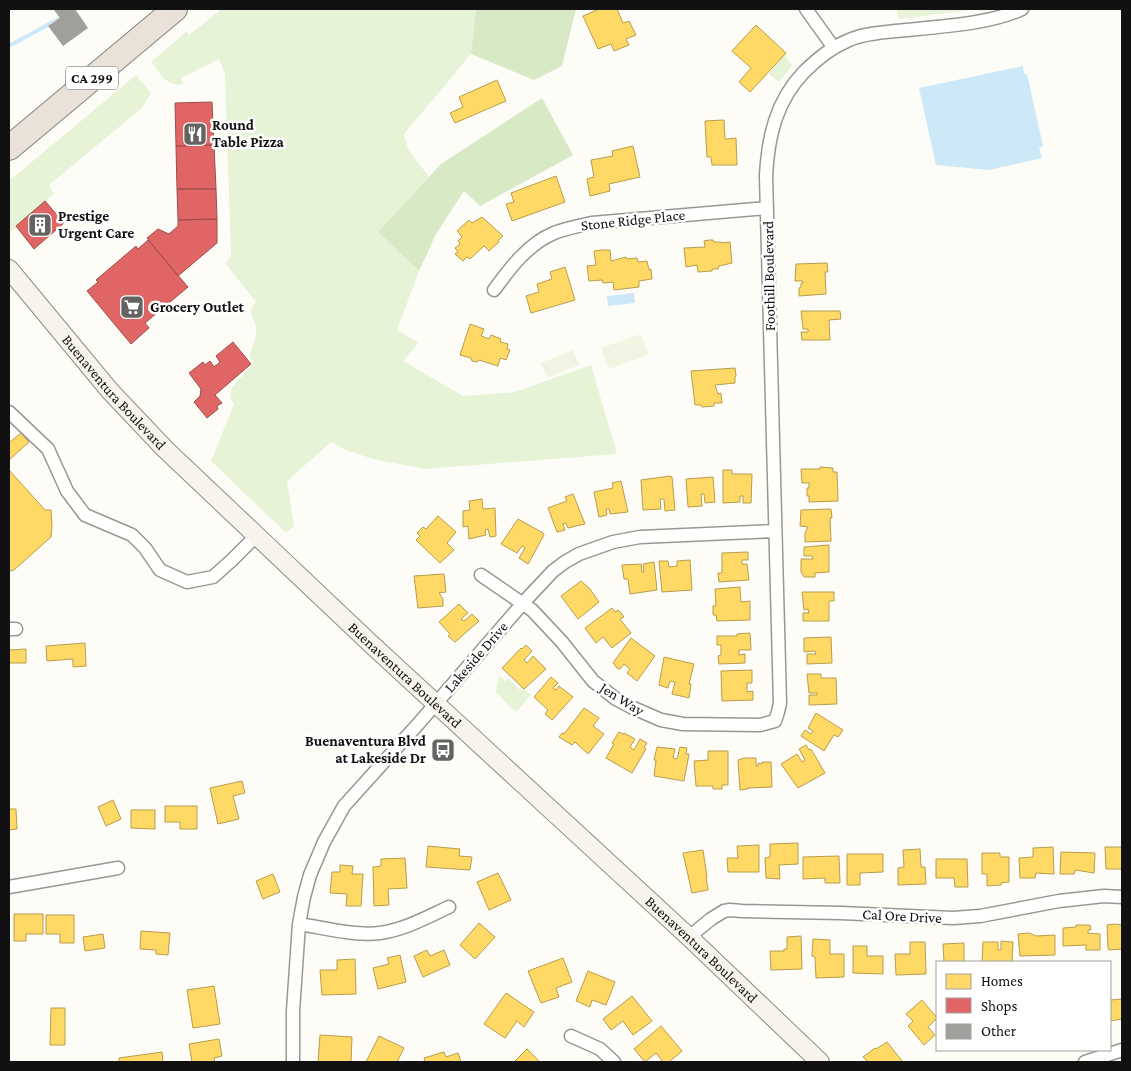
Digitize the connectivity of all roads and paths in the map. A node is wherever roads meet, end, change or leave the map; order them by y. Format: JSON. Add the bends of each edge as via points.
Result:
{"nodes":[{"id":1,"x":175,"y":9,"type":"edge"},
{"id":2,"x":806,"y":9,"type":"edge"},
{"id":3,"x":1022,"y":9,"type":"edge"},
{"id":4,"x":834,"y":48,"type":"junction"},
{"id":5,"x":9,"y":148,"type":"edge"},
{"id":6,"x":768,"y":208,"type":"junction"},
{"id":7,"x":9,"y":269,"type":"edge"},
{"id":8,"x":494,"y":290,"type":"dead end"},
{"id":9,"x":9,"y":412,"type":"edge"},
{"id":10,"x":775,"y":531,"type":"junction"},
{"id":11,"x":256,"y":536,"type":"junction"},
{"id":12,"x":481,"y":575,"type":"dead end"},
{"id":13,"x":523,"y":603,"type":"junction"},
{"id":14,"x":436,"y":703,"type":"junction"},
{"id":15,"x":775,"y":721,"type":"joint"},
{"id":16,"x":118,"y":868,"type":"dead end"},
{"id":17,"x":9,"y":887,"type":"edge"},
{"id":18,"x":1122,"y":896,"type":"edge"},
{"id":19,"x":449,"y":908,"type":"dead end"},
{"id":20,"x":299,"y":924,"type":"junction"},
{"id":21,"x":689,"y":937,"type":"junction"},
{"id":22,"x":571,"y":1036,"type":"dead end"},
{"id":23,"x":1122,"y":1050,"type":"edge"},
{"id":24,"x":293,"y":1062,"type":"edge"},
{"id":25,"x":614,"y":1062,"type":"edge"},
{"id":26,"x":820,"y":1062,"type":"edge"},
{"id":27,"x":1086,"y":1062,"type":"edge"}],
"edges":[{"from":1,"to":5,"type":"highway","number":"CA 299"},
{"from":2,"to":4,"type":"street"},
{"from":3,"to":4,"type":"street","name":"Foothill Boulevard","via":[[993,19],[855,38]]},
{"from":4,"to":6,"type":"street","name":"Foothill Boulevard","via":[[802,75],[776,116],[768,150]]},
{"from":6,"to":8,"type":"street","name":"Stone Ridge Place","via":[[592,223],[553,233],[532,246]]},
{"from":6,"to":10,"type":"street","name":"Foothill Boulevard"},
{"from":7,"to":11,"type":"main road","name":"Buenaventura Boulevard","via":[[110,391]]},
{"from":9,"to":11,"type":"street","via":[[48,448],[67,491],[85,515],[132,535],[160,570],[187,582],[213,577]]},
{"from":10,"to":13,"type":"street","name":"Lakeside Drive","via":[[640,537],[613,542],[564,562]]},
{"from":10,"to":15,"type":"street","name":"Foothill Boulevard","via":[[780,703]]},
{"from":11,"to":14,"type":"main road","name":"Buenaventura Boulevard"},
{"from":12,"to":13,"type":"street","name":"Jen Way"},
{"from":13,"to":14,"type":"street","name":"Lakeside Drive"},
{"from":13,"to":15,"type":"street","name":"Jen Way","via":[[562,642],[593,681],[616,699],[651,717],[713,726],[760,725]]},
{"from":14,"to":20,"type":"street","name":"Lakeside Drive","via":[[344,806],[316,859]]},
{"from":14,"to":21,"type":"main road","name":"Buenaventura Boulevard"},
{"from":16,"to":17,"type":"street"},
{"from":18,"to":21,"type":"street","name":"Cal Ore Drive","via":[[1059,901],[953,918],[730,910],[711,918]]},
{"from":19,"to":20,"type":"street","via":[[381,933]]},
{"from":20,"to":24,"type":"street","name":"Lakeside Drive"},
{"from":21,"to":26,"type":"main road","name":"Buenaventura Boulevard"},
{"from":22,"to":25,"type":"street","via":[[600,1049]]},
{"from":23,"to":27,"type":"street"}]}
